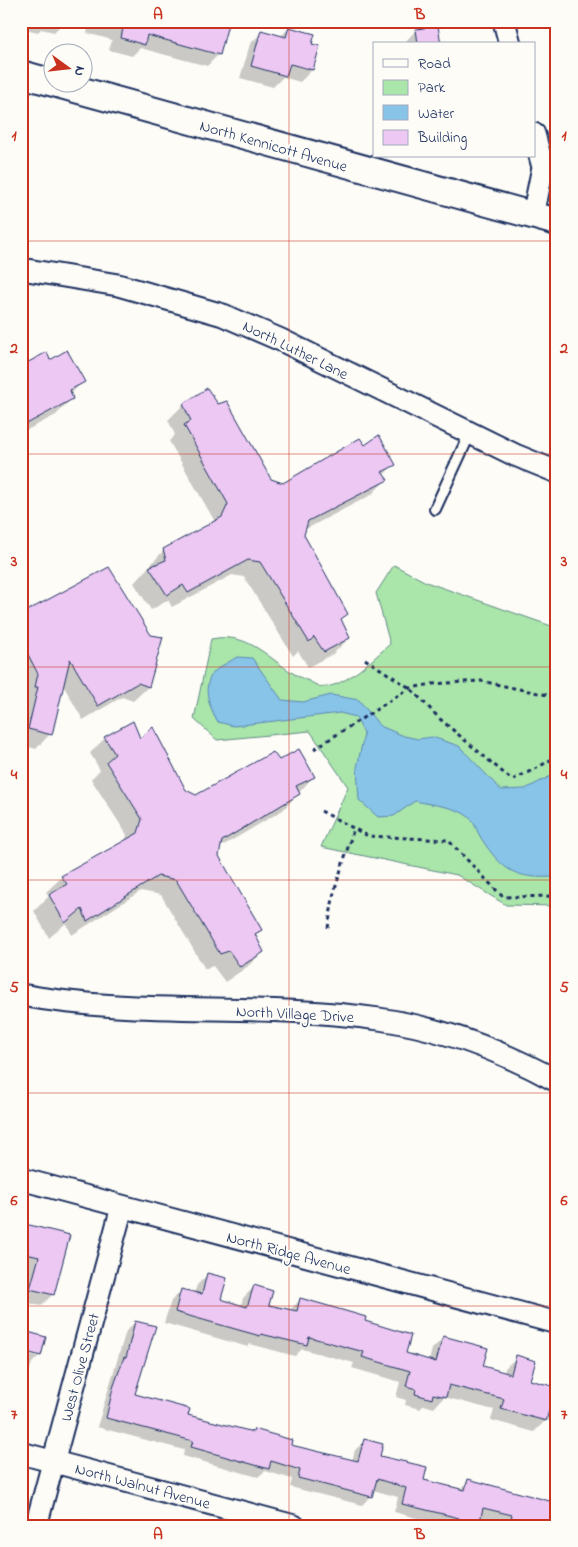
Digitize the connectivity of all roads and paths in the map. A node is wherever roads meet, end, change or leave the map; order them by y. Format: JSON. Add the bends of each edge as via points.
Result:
{"nodes":[{"id":1,"x":504,"y":21,"type":"edge"},
{"id":2,"x":509,"y":42,"type":"edge"},
{"id":3,"x":21,"y":74,"type":"edge"},
{"id":4,"x":536,"y":138,"type":"edge"},
{"id":5,"x":550,"y":169,"type":"edge"},
{"id":6,"x":545,"y":219,"type":"edge"},
{"id":7,"x":21,"y":269,"type":"edge"},
{"id":8,"x":470,"y":433,"type":"junction"},
{"id":9,"x":557,"y":472,"type":"edge"},
{"id":10,"x":435,"y":509,"type":"dead end"},
{"id":11,"x":365,"y":659,"type":"dead end"},
{"id":12,"x":410,"y":688,"type":"junction"},
{"id":13,"x":557,"y":697,"type":"edge"},
{"id":14,"x":314,"y":748,"type":"dead end"},
{"id":15,"x":557,"y":756,"type":"edge"},
{"id":16,"x":321,"y":811,"type":"dead end"},
{"id":17,"x":354,"y":828,"type":"junction"},
{"id":18,"x":557,"y":896,"type":"edge"},
{"id":19,"x":328,"y":928,"type":"dead end"},
{"id":20,"x":21,"y":995,"type":"edge"},
{"id":21,"x":557,"y":1081,"type":"edge"},
{"id":22,"x":21,"y":1180,"type":"edge"},
{"id":23,"x":122,"y":1207,"type":"junction"},
{"id":24,"x":557,"y":1323,"type":"edge"},
{"id":25,"x":21,"y":1453,"type":"edge"},
{"id":26,"x":54,"y":1461,"type":"junction"},
{"id":27,"x":36,"y":1526,"type":"edge"},
{"id":28,"x":294,"y":1526,"type":"edge"}],
"edges":[{"from":1,"to":2,"type":"street"},
{"from":3,"to":6,"type":"street","name":"North Kennicott Avenue"},
{"from":4,"to":5,"type":"street"},
{"from":5,"to":6,"type":"street"},
{"from":7,"to":8,"type":"street","name":"North Luther Lane","via":[[118,285],[222,315]]},
{"from":8,"to":9,"type":"street","name":"North Luther Lane"},
{"from":8,"to":10,"type":"lane"},
{"from":11,"to":12,"type":"path"},
{"from":12,"to":13,"type":"path","via":[[480,681]]},
{"from":12,"to":14,"type":"path"},
{"from":12,"to":15,"type":"path","via":[[440,719],[512,780]]},
{"from":16,"to":17,"type":"path"},
{"from":17,"to":18,"type":"path","via":[[368,836],[448,840],[503,897]]},
{"from":17,"to":19,"type":"path","via":[[334,892]]},
{"from":20,"to":21,"type":"street","name":"North Village Drive","via":[[104,1004],[298,1010],[380,1019],[473,1042]]},
{"from":22,"to":23,"type":"street","name":"North Ridge Avenue"},
{"from":23,"to":24,"type":"street","name":"North Ridge Avenue"},
{"from":23,"to":26,"type":"street","name":"West Olive Street"},
{"from":25,"to":26,"type":"street","name":"North Walnut Avenue"},
{"from":26,"to":27,"type":"street","name":"West Olive Street"},
{"from":26,"to":28,"type":"street","name":"North Walnut Avenue"}]}
